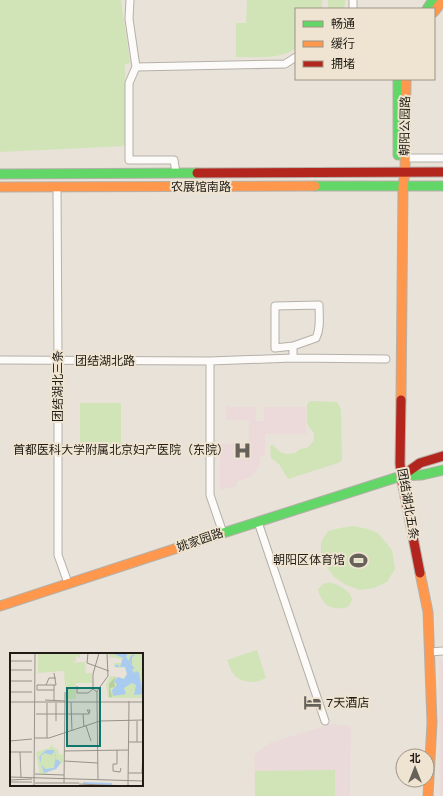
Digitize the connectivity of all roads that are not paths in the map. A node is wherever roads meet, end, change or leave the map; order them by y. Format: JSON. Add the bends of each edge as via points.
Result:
{"nodes":[{"id":1,"x":130,"y":0,"type":"edge"},
{"id":2,"x":433,"y":0,"type":"edge"},
{"id":3,"x":443,"y":0,"type":"edge"},
{"id":4,"x":427,"y":8,"type":"edge"},
{"id":5,"x":435,"y":11,"type":"edge"},
{"id":6,"x":295,"y":57,"type":"edge"},
{"id":7,"x":136,"y":67,"type":"junction"},
{"id":8,"x":398,"y":80,"type":"edge"},
{"id":9,"x":406,"y":80,"type":"edge"},
{"id":10,"x":405,"y":158,"type":"junction"},
{"id":11,"x":443,"y":158,"type":"edge"},
{"id":12,"x":401,"y":172,"type":"junction"},
{"id":13,"x":443,"y":172,"type":"edge"},
{"id":14,"x":176,"y":173,"type":"junction"},
{"id":15,"x":0,"y":174,"type":"edge"},
{"id":16,"x":403,"y":186,"type":"junction"},
{"id":17,"x":443,"y":186,"type":"edge"},
{"id":18,"x":0,"y":187,"type":"edge"},
{"id":19,"x":57,"y":187,"type":"junction"},
{"id":20,"x":293,"y":346,"type":"junction"},
{"id":21,"x":293,"y":358,"type":"junction"},
{"id":22,"x":386,"y":359,"type":"dead end"},
{"id":23,"x":0,"y":360,"type":"edge"},
{"id":24,"x":58,"y":361,"type":"junction"},
{"id":25,"x":210,"y":361,"type":"junction"},
{"id":26,"x":443,"y":456,"type":"edge"},
{"id":27,"x":443,"y":470,"type":"edge"},
{"id":28,"x":401,"y":476,"type":"junction"},
{"id":29,"x":258,"y":522,"type":"junction"},
{"id":30,"x":223,"y":533,"type":"junction"},
{"id":31,"x":68,"y":583,"type":"junction"},
{"id":32,"x":0,"y":606,"type":"edge"},
{"id":33,"x":443,"y":651,"type":"edge"},
{"id":34,"x":430,"y":652,"type":"junction"},
{"id":35,"x":325,"y":721,"type":"dead end"},
{"id":36,"x":428,"y":796,"type":"edge"}],
"edges":[{"from":1,"to":7,"type":"street","via":[[129,19]]},
{"from":2,"to":4,"type":"street"},
{"from":3,"to":5,"type":"street"},
{"from":6,"to":7,"type":"street","via":[[285,64]]},
{"from":7,"to":14,"type":"street","via":[[129,83],[129,160],[174,160]]},
{"from":8,"to":12,"type":"street","name":"朝阳公园路"},
{"from":9,"to":10,"type":"street","name":"朝阳公园路"},
{"from":10,"to":11,"type":"street"},
{"from":10,"to":12,"type":"street","name":"朝阳公园路"},
{"from":12,"to":13,"type":"street","name":"农展馆南路"},
{"from":12,"to":14,"type":"street","name":"农展馆南路"},
{"from":12,"to":16,"type":"street","name":"团结湖北五条"},
{"from":14,"to":15,"type":"street","name":"农展馆南路"},
{"from":16,"to":17,"type":"street","name":"农展馆南路"},
{"from":16,"to":19,"type":"street","name":"农展馆南路"},
{"from":16,"to":28,"type":"street","name":"团结湖北五条"},
{"from":18,"to":19,"type":"street","name":"农展馆南路"},
{"from":19,"to":24,"type":"street","name":"团结湖北三条"},
{"from":20,"to":20,"type":"street","via":[[316,338],[319,333],[319,305],[275,306],[275,348]]},
{"from":20,"to":21,"type":"street"},
{"from":21,"to":22,"type":"street","name":"团结湖北路"},
{"from":21,"to":25,"type":"street","name":"团结湖北路"},
{"from":23,"to":24,"type":"street","name":"团结湖北路"},
{"from":24,"to":25,"type":"street","name":"团结湖北路"},
{"from":24,"to":31,"type":"street","name":"团结湖北三条","via":[[58,555]]},
{"from":25,"to":30,"type":"street","via":[[210,495]]},
{"from":26,"to":28,"type":"street","name":"姚家园路","via":[[420,464]]},
{"from":27,"to":28,"type":"street","name":"姚家园路"},
{"from":28,"to":29,"type":"street","name":"姚家园路"},
{"from":28,"to":34,"type":"street","name":"团结湖北五条","via":[[428,612]]},
{"from":29,"to":30,"type":"street","name":"姚家园路"},
{"from":29,"to":35,"type":"street"},
{"from":30,"to":31,"type":"street","name":"姚家园路"},
{"from":31,"to":32,"type":"street","name":"姚家园路"},
{"from":33,"to":34,"type":"street"},
{"from":34,"to":36,"type":"street","name":"团结湖北五条","via":[[432,723]]}]}
